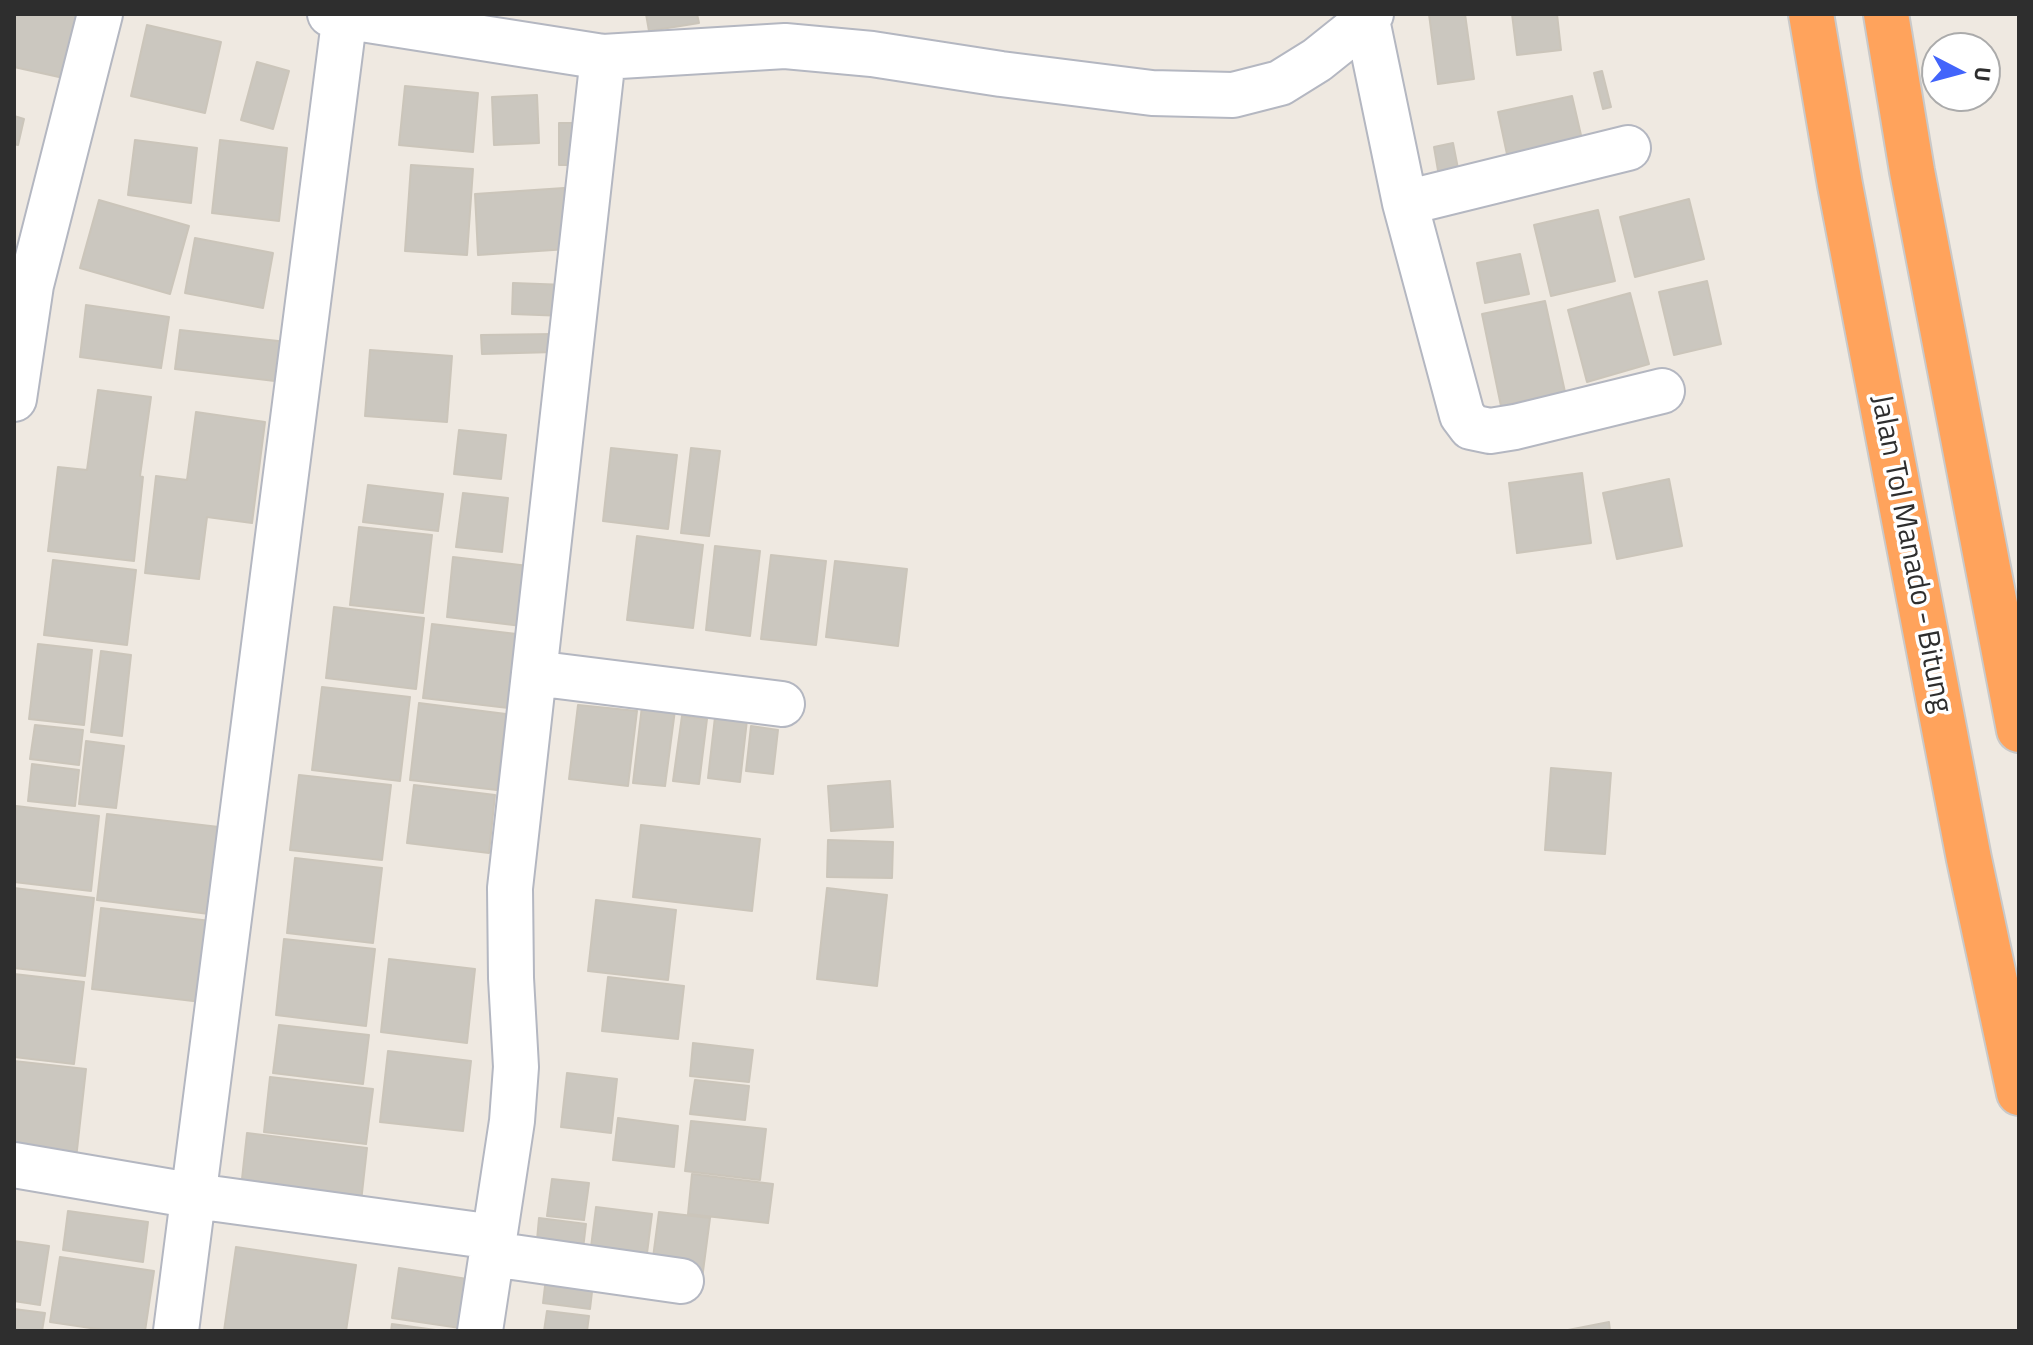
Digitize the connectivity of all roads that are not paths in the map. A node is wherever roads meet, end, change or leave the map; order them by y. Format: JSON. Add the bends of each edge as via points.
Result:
{"nodes":[{"id":1,"x":100,"y":14,"type":"edge"},
{"id":2,"x":1811,"y":14,"type":"edge"},
{"id":3,"x":1886,"y":14,"type":"edge"},
{"id":4,"x":340,"y":15,"type":"edge"},
{"id":5,"x":1369,"y":17,"type":"edge"},
{"id":6,"x":603,"y":57,"type":"junction"},
{"id":7,"x":1628,"y":148,"type":"dead end"},
{"id":8,"x":1405,"y":203,"type":"junction"},
{"id":9,"x":1662,"y":391,"type":"dead end"},
{"id":10,"x":14,"y":399,"type":"edge"},
{"id":11,"x":534,"y":673,"type":"junction"},
{"id":12,"x":782,"y":704,"type":"dead end"},
{"id":13,"x":2019,"y":730,"type":"edge"},
{"id":14,"x":2019,"y":1093,"type":"edge"},
{"id":15,"x":14,"y":1165,"type":"edge"},
{"id":16,"x":195,"y":1196,"type":"junction"},
{"id":17,"x":493,"y":1246,"type":"junction"},
{"id":18,"x":681,"y":1281,"type":"dead end"},
{"id":19,"x":176,"y":1331,"type":"edge"},
{"id":20,"x":480,"y":1331,"type":"edge"}],
"edges":[{"from":1,"to":10,"type":"street","via":[[31,285]]},
{"from":2,"to":14,"type":"highway","name":"Jalan Tol Manado - Bitung","via":[[1969,859]]},
{"from":3,"to":13,"type":"highway"},
{"from":4,"to":6,"type":"street"},
{"from":4,"to":16,"type":"street"},
{"from":5,"to":6,"type":"street","via":[[1280,83],[1233,95],[1152,93],[785,46]]},
{"from":5,"to":8,"type":"street"},
{"from":6,"to":11,"type":"street"},
{"from":7,"to":8,"type":"street"},
{"from":8,"to":9,"type":"street","via":[[1462,415],[1471,427],[1515,427]]},
{"from":11,"to":12,"type":"street"},
{"from":11,"to":17,"type":"street","via":[[510,888],[516,1067]]},
{"from":15,"to":16,"type":"street"},
{"from":16,"to":17,"type":"street"},
{"from":16,"to":19,"type":"street"},
{"from":17,"to":18,"type":"street"},
{"from":17,"to":20,"type":"street"}]}
